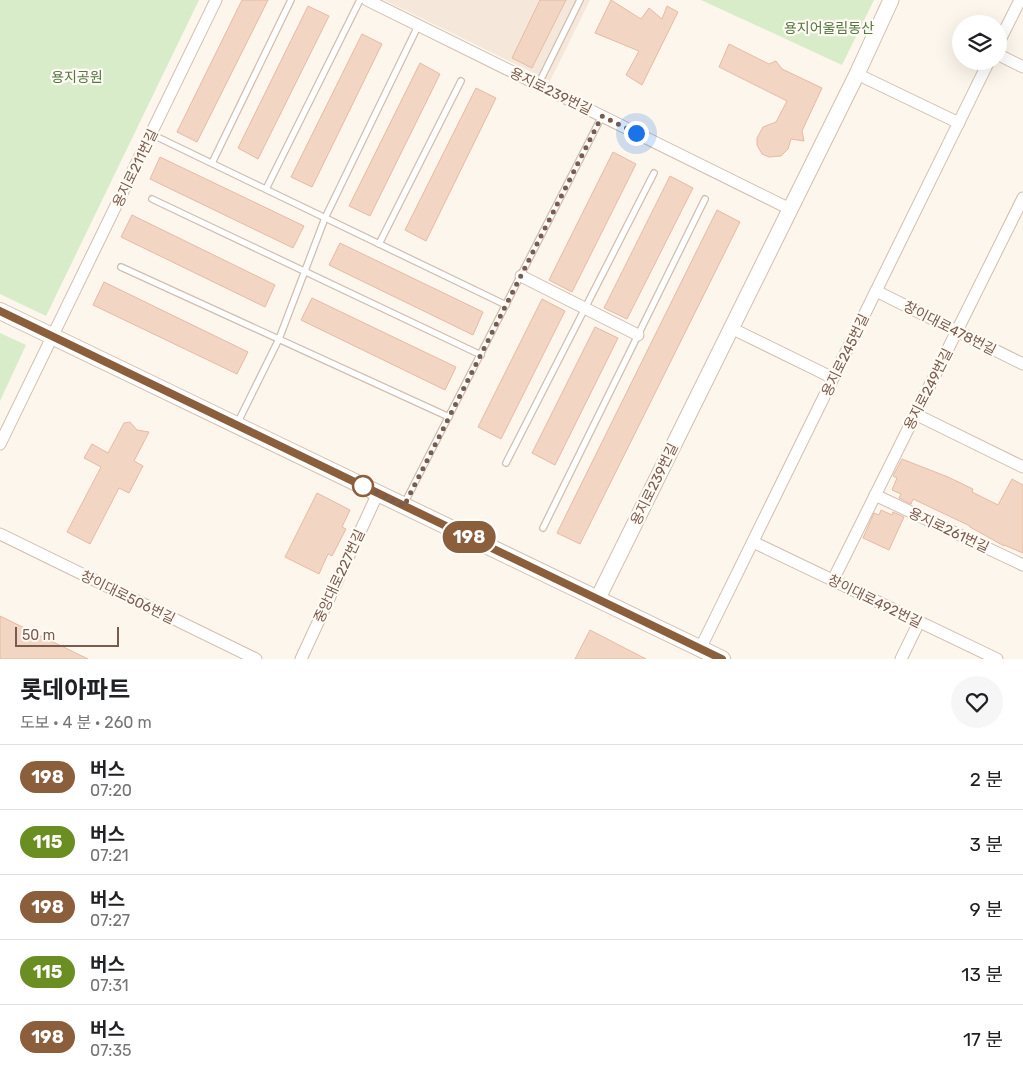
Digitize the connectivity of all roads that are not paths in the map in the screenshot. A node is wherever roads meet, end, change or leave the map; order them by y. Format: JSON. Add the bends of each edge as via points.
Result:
{"nodes":[{"id":1,"x":216,"y":0,"type":"edge"},
{"id":2,"x":291,"y":0,"type":"edge"},
{"id":3,"x":360,"y":0,"type":"edge"},
{"id":4,"x":580,"y":0,"type":"edge"},
{"id":5,"x":891,"y":0,"type":"edge"},
{"id":6,"x":1020,"y":0,"type":"edge"},
{"id":7,"x":373,"y":1,"type":"edge"},
{"id":8,"x":418,"y":26,"type":"junction"},
{"id":9,"x":1007,"y":26,"type":"edge"},
{"id":10,"x":1007,"y":59,"type":"edge"},
{"id":11,"x":1023,"y":66,"type":"edge"},
{"id":12,"x":985,"y":70,"type":"edge"},
{"id":13,"x":857,"y":74,"type":"junction"},
{"id":14,"x":461,"y":80,"type":"dead end"},
{"id":15,"x":538,"y":85,"type":"junction"},
{"id":16,"x":602,"y":116,"type":"junction"},
{"id":17,"x":959,"y":123,"type":"junction"},
{"id":18,"x":151,"y":134,"type":"junction"},
{"id":19,"x":212,"y":163,"type":"junction"},
{"id":20,"x":654,"y":173,"type":"dead end"},
{"id":21,"x":266,"y":189,"type":"junction"},
{"id":22,"x":1023,"y":198,"type":"edge"},
{"id":23,"x":152,"y":199,"type":"dead end"},
{"id":24,"x":705,"y":199,"type":"dead end"},
{"id":25,"x":790,"y":209,"type":"junction"},
{"id":26,"x":325,"y":218,"type":"junction"},
{"id":27,"x":379,"y":244,"type":"junction"},
{"id":28,"x":121,"y":267,"type":"dead end"},
{"id":29,"x":304,"y":271,"type":"junction"},
{"id":30,"x":521,"y":276,"type":"junction"},
{"id":31,"x":876,"y":291,"type":"junction"},
{"id":32,"x":506,"y":305,"type":"junction"},
{"id":33,"x":585,"y":308,"type":"junction"},
{"id":34,"x":0,"y":311,"type":"edge"},
{"id":35,"x":731,"y":328,"type":"junction"},
{"id":36,"x":957,"y":331,"type":"junction"},
{"id":37,"x":53,"y":335,"type":"junction"},
{"id":38,"x":638,"y":335,"type":"junction"},
{"id":39,"x":279,"y":339,"type":"junction"},
{"id":40,"x":480,"y":355,"type":"junction"},
{"id":41,"x":1023,"y":364,"type":"edge"},
{"id":42,"x":833,"y":378,"type":"junction"},
{"id":43,"x":915,"y":414,"type":"junction"},
{"id":44,"x":449,"y":417,"type":"junction"},
{"id":45,"x":237,"y":425,"type":"junction"},
{"id":46,"x":0,"y":444,"type":"edge"},
{"id":47,"x":506,"y":463,"type":"dead end"},
{"id":48,"x":1023,"y":467,"type":"edge"},
{"id":49,"x":378,"y":493,"type":"junction"},
{"id":50,"x":875,"y":495,"type":"junction"},
{"id":51,"x":404,"y":506,"type":"junction"},
{"id":52,"x":544,"y":528,"type":"dead end"},
{"id":53,"x":0,"y":534,"type":"edge"},
{"id":54,"x":753,"y":542,"type":"junction"},
{"id":55,"x":1023,"y":565,"type":"edge"},
{"id":56,"x":833,"y":580,"type":"junction"},
{"id":57,"x":598,"y":598,"type":"junction"},
{"id":58,"x":919,"y":622,"type":"junction"},
{"id":59,"x":700,"y":649,"type":"junction"},
{"id":60,"x":256,"y":659,"type":"edge"},
{"id":61,"x":301,"y":659,"type":"edge"},
{"id":62,"x":722,"y":659,"type":"edge"},
{"id":63,"x":901,"y":659,"type":"edge"},
{"id":64,"x":997,"y":659,"type":"edge"}],
"edges":[{"from":1,"to":18,"type":"street","name":"용지로211번길"},
{"from":2,"to":19,"type":"lane"},
{"from":3,"to":21,"type":"lane"},
{"from":4,"to":15,"type":"lane"},
{"from":5,"to":13,"type":"street","name":"용지로239번길"},
{"from":6,"to":9,"type":"street"},
{"from":7,"to":8,"type":"street","name":"용지로239번길"},
{"from":8,"to":15,"type":"street","name":"용지로239번길"},
{"from":8,"to":26,"type":"lane"},
{"from":10,"to":11,"type":"street"},
{"from":12,"to":17,"type":"street","name":"용지로245번길"},
{"from":13,"to":17,"type":"street"},
{"from":13,"to":25,"type":"street","name":"용지로239번길"},
{"from":14,"to":27,"type":"lane"},
{"from":15,"to":16,"type":"street","name":"용지로239번길"},
{"from":16,"to":25,"type":"street","name":"용지로239번길"},
{"from":16,"to":30,"type":"lane"},
{"from":17,"to":31,"type":"street","name":"용지로245번길"},
{"from":18,"to":19,"type":"lane"},
{"from":18,"to":37,"type":"street","name":"용지로211번길"},
{"from":19,"to":21,"type":"lane"},
{"from":20,"to":33,"type":"lane"},
{"from":21,"to":26,"type":"lane"},
{"from":22,"to":36,"type":"street","name":"용지로249번길"},
{"from":23,"to":29,"type":"lane"},
{"from":24,"to":38,"type":"lane"},
{"from":25,"to":35,"type":"street","name":"용지로239번길"},
{"from":26,"to":27,"type":"lane"},
{"from":26,"to":29,"type":"lane"},
{"from":27,"to":32,"type":"lane"},
{"from":28,"to":39,"type":"lane"},
{"from":29,"to":39,"type":"lane"},
{"from":29,"to":40,"type":"lane"},
{"from":30,"to":32,"type":"lane"},
{"from":30,"to":33,"type":"street"},
{"from":31,"to":36,"type":"street","name":"창이대로478번길"},
{"from":31,"to":42,"type":"street","name":"용지로245번길"},
{"from":32,"to":40,"type":"lane"},
{"from":33,"to":38,"type":"street"},
{"from":33,"to":47,"type":"lane"},
{"from":34,"to":37,"type":"main road"},
{"from":35,"to":42,"type":"street"},
{"from":35,"to":57,"type":"street","name":"용지로239번길"},
{"from":36,"to":41,"type":"street","name":"창이대로478번길"},
{"from":36,"to":43,"type":"street","name":"용지로249번길"},
{"from":37,"to":45,"type":"main road"},
{"from":37,"to":46,"type":"street","name":"용지로211번길"},
{"from":38,"to":52,"type":"lane"},
{"from":39,"to":44,"type":"lane"},
{"from":39,"to":45,"type":"lane"},
{"from":40,"to":44,"type":"lane"},
{"from":42,"to":54,"type":"street","name":"용지로245번길"},
{"from":43,"to":48,"type":"street"},
{"from":43,"to":50,"type":"street","name":"용지로249번길"},
{"from":44,"to":51,"type":"lane"},
{"from":45,"to":49,"type":"main road"},
{"from":49,"to":51,"type":"main road"},
{"from":49,"to":61,"type":"street","name":"중앙대로227번길"},
{"from":50,"to":55,"type":"street","name":"용지로261번길"},
{"from":50,"to":56,"type":"street","name":"용지로249번길"},
{"from":51,"to":57,"type":"main road"},
{"from":53,"to":60,"type":"street","name":"창이대로506번길"},
{"from":54,"to":56,"type":"street","name":"창이대로492번길"},
{"from":54,"to":59,"type":"street","name":"용지로245번길"},
{"from":56,"to":58,"type":"street","name":"창이대로492번길"},
{"from":57,"to":59,"type":"main road"},
{"from":58,"to":63,"type":"street"},
{"from":58,"to":64,"type":"street","name":"창이대로492번길"},
{"from":59,"to":62,"type":"main road"}]}
